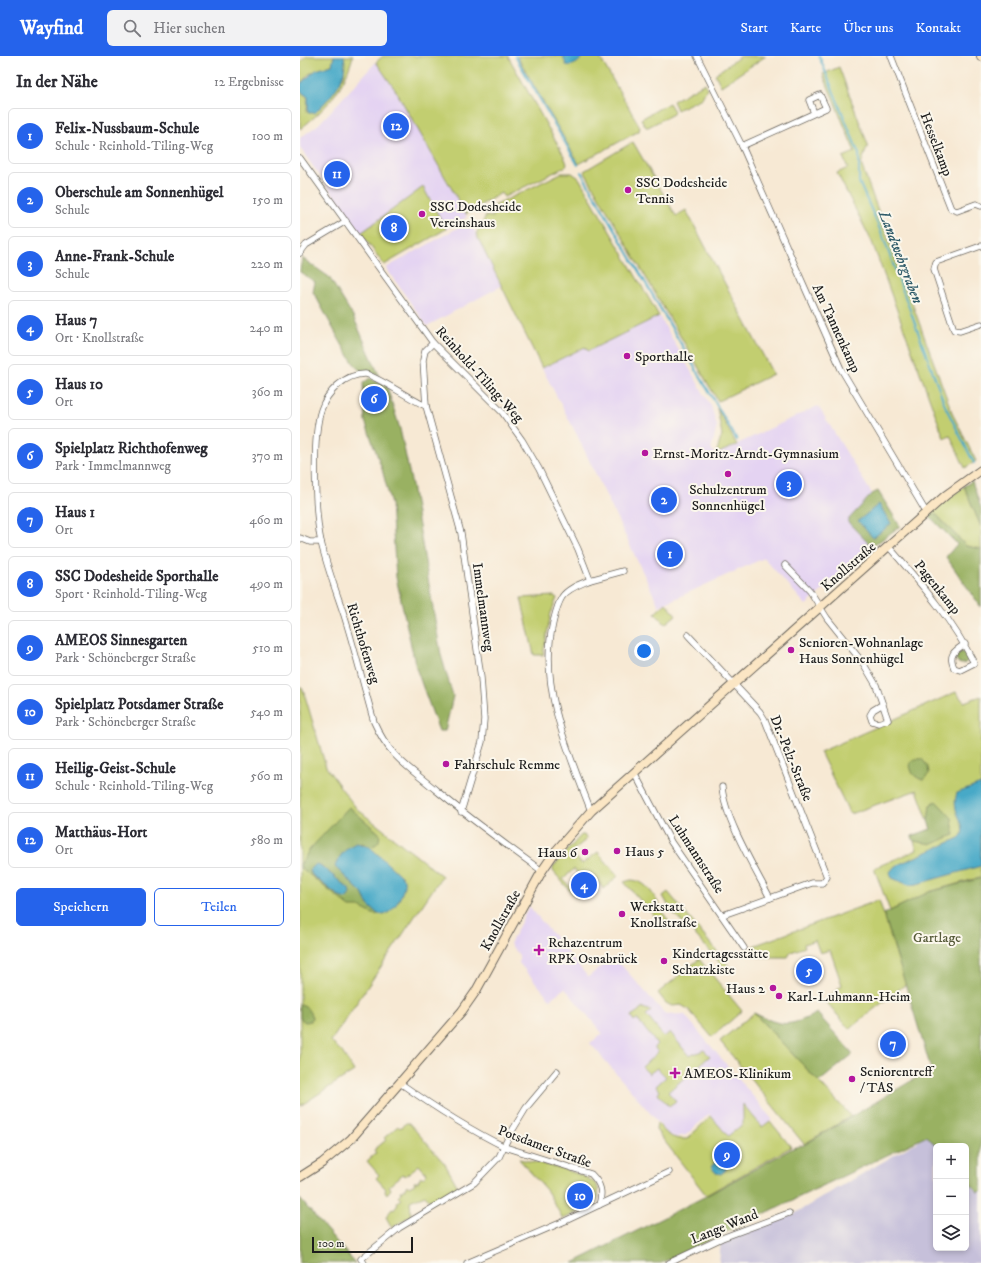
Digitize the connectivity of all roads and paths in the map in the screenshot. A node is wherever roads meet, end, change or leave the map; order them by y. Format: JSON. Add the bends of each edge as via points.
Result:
{"nodes":[{"id":1,"x":697,"y":56,"type":"edge"},
{"id":2,"x":891,"y":56,"type":"edge"},
{"id":3,"x":814,"y":113,"type":"dead end"},
{"id":4,"x":742,"y":146,"type":"junction"},
{"id":5,"x":300,"y":158,"type":"edge"},
{"id":6,"x":981,"y":206,"type":"edge"},
{"id":7,"x":346,"y":221,"type":"junction"},
{"id":8,"x":981,"y":246,"type":"edge"},
{"id":9,"x":300,"y":252,"type":"edge"},
{"id":10,"x":981,"y":324,"type":"edge"},
{"id":11,"x":433,"y":343,"type":"junction"},
{"id":12,"x":426,"y":406,"type":"junction"},
{"id":13,"x":981,"y":470,"type":"edge"},
{"id":14,"x":926,"y":512,"type":"junction"},
{"id":15,"x":300,"y":538,"type":"edge"},
{"id":16,"x":321,"y":542,"type":"junction"},
{"id":17,"x":889,"y":547,"type":"junction"},
{"id":18,"x":785,"y":565,"type":"dead end"},
{"id":19,"x":623,"y":571,"type":"dead end"},
{"id":20,"x":590,"y":580,"type":"junction"},
{"id":21,"x":820,"y":608,"type":"junction"},
{"id":22,"x":688,"y":635,"type":"dead end"},
{"id":23,"x":965,"y":644,"type":"junction"},
{"id":24,"x":734,"y":685,"type":"junction"},
{"id":25,"x":883,"y":704,"type":"dead end"},
{"id":26,"x":634,"y":772,"type":"junction"},
{"id":27,"x":722,"y":787,"type":"dead end"},
{"id":28,"x":461,"y":812,"type":"junction"},
{"id":29,"x":592,"y":812,"type":"junction"},
{"id":30,"x":542,"y":871,"type":"junction"},
{"id":31,"x":770,"y":898,"type":"junction"},
{"id":32,"x":723,"y":915,"type":"junction"},
{"id":33,"x":744,"y":948,"type":"dead end"},
{"id":34,"x":557,"y":1071,"type":"dead end"},
{"id":35,"x":400,"y":1083,"type":"junction"},
{"id":36,"x":505,"y":1147,"type":"junction"},
{"id":37,"x":669,"y":1172,"type":"dead end"},
{"id":38,"x":300,"y":1177,"type":"edge"},
{"id":39,"x":599,"y":1205,"type":"junction"},
{"id":40,"x":789,"y":1213,"type":"dead end"},
{"id":41,"x":364,"y":1263,"type":"edge"},
{"id":42,"x":467,"y":1263,"type":"edge"},
{"id":43,"x":669,"y":1263,"type":"edge"}],
"edges":[{"from":1,"to":4,"type":"street","name":"Am Tannenkamp"},
{"from":2,"to":6,"type":"street","name":"Hesselkamp","via":[[951,209],[957,211],[976,204]]},
{"from":3,"to":4,"type":"street"},
{"from":4,"to":14,"type":"street","name":"Am Tannenkamp","via":[[842,369]]},
{"from":5,"to":7,"type":"street","name":"Reinhold-Tiling-Weg"},
{"from":7,"to":9,"type":"street","via":[[306,244]]},
{"from":7,"to":11,"type":"street","name":"Reinhold-Tiling-Weg"},
{"from":8,"to":10,"type":"street","via":[[936,262],[934,269],[954,330],[960,331]]},
{"from":11,"to":12,"type":"street","name":"Immelmannweg","via":[[425,351],[423,360]]},
{"from":11,"to":20,"type":"street","name":"Reinhold-Tiling-Weg","via":[[502,412],[522,440],[578,549]]},
{"from":12,"to":16,"type":"street","name":"Richthofenweg","via":[[369,374],[358,374],[340,383],[330,393],[321,411],[316,467]]},
{"from":12,"to":28,"type":"street","name":"Immelmannweg","via":[[461,533],[481,678],[484,731]]},
{"from":13,"to":14,"type":"street","name":"Knollstraße"},
{"from":14,"to":17,"type":"street","name":"Knollstraße"},
{"from":15,"to":16,"type":"street","via":[[310,542]]},
{"from":16,"to":28,"type":"street","name":"Richthofenweg","via":[[374,722],[382,739],[404,765]]},
{"from":17,"to":21,"type":"street","name":"Knollstraße"},
{"from":17,"to":23,"type":"street","name":"Pagenkamp","via":[[929,592]]},
{"from":18,"to":21,"type":"street","via":[[810,591]]},
{"from":19,"to":20,"type":"street"},
{"from":20,"to":29,"type":"street","via":[[569,590],[562,597],[551,632],[548,657],[554,702]]},
{"from":21,"to":24,"type":"street","name":"Knollstraße"},
{"from":21,"to":25,"type":"street","via":[[863,663],[876,685]]},
{"from":22,"to":24,"type":"street"},
{"from":23,"to":23,"type":"street","name":"Pagenkamp","via":[[974,663],[960,670],[954,668],[951,655]]},
{"from":24,"to":26,"type":"street","name":"Knollstraße"},
{"from":24,"to":31,"type":"street","name":"Dr.-Pelz-Straße","via":[[765,720],[827,877],[822,883],[812,883]]},
{"from":26,"to":29,"type":"street","name":"Knollstraße"},
{"from":26,"to":32,"type":"street","name":"Luhmannstraße","via":[[671,842]]},
{"from":27,"to":31,"type":"street","via":[[722,799]]},
{"from":28,"to":30,"type":"street","name":"Richthofenweg"},
{"from":29,"to":30,"type":"street","name":"Knollstraße","via":[[555,852]]},
{"from":30,"to":35,"type":"street","name":"Knollstraße","via":[[476,991]]},
{"from":31,"to":32,"type":"street"},
{"from":32,"to":33,"type":"street","name":"Luhmannstraße"},
{"from":34,"to":36,"type":"street","via":[[526,1108]]},
{"from":35,"to":36,"type":"street","name":"Potsdamer Straße","via":[[445,1114]]},
{"from":35,"to":38,"type":"street","name":"Knollstraße","via":[[351,1139]]},
{"from":36,"to":39,"type":"street","name":"Potsdamer Straße","via":[[591,1174],[600,1183],[602,1195]]},
{"from":36,"to":41,"type":"street","via":[[474,1184],[399,1228],[361,1259]]},
{"from":37,"to":39,"type":"street"},
{"from":39,"to":42,"type":"street"},
{"from":40,"to":43,"type":"street","name":"Lange Wand","via":[[722,1238]]}]}
